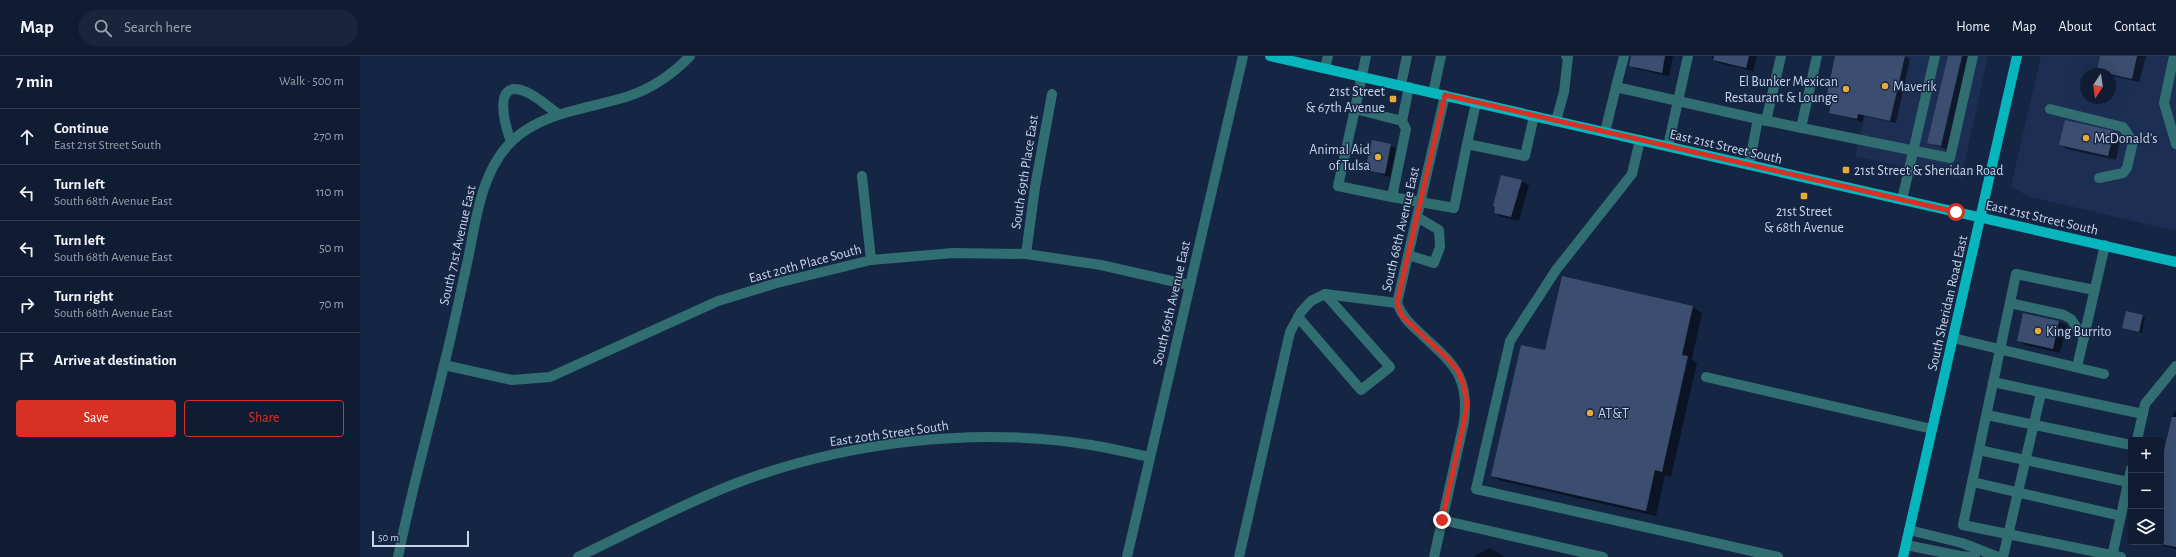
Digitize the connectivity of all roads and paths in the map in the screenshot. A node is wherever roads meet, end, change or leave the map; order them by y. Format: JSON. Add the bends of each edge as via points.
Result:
{"nodes":[{"id":1,"x":690,"y":56,"type":"edge"},
{"id":2,"x":1243,"y":56,"type":"edge"},
{"id":3,"x":1328,"y":56,"type":"edge"},
{"id":4,"x":1366,"y":56,"type":"edge"},
{"id":5,"x":1407,"y":56,"type":"edge"},
{"id":6,"x":1441,"y":56,"type":"edge"},
{"id":7,"x":1568,"y":56,"type":"edge"},
{"id":8,"x":1624,"y":56,"type":"edge"},
{"id":9,"x":1688,"y":56,"type":"edge"},
{"id":10,"x":1781,"y":56,"type":"edge"},
{"id":11,"x":1817,"y":56,"type":"edge"},
{"id":12,"x":1935,"y":56,"type":"edge"},
{"id":13,"x":1973,"y":56,"type":"edge"},
{"id":14,"x":2018,"y":56,"type":"edge"},
{"id":15,"x":2174,"y":56,"type":"edge"},
{"id":16,"x":1276,"y":57,"type":"edge"},
{"id":17,"x":1325,"y":68,"type":"junction"},
{"id":18,"x":1361,"y":76,"type":"junction"},
{"id":19,"x":1405,"y":86,"type":"junction"},
{"id":20,"x":1616,"y":86,"type":"junction"},
{"id":21,"x":1433,"y":93,"type":"junction"},
{"id":22,"x":1052,"y":94,"type":"dead end"},
{"id":23,"x":1445,"y":95,"type":"junction"},
{"id":24,"x":1678,"y":101,"type":"junction"},
{"id":25,"x":1476,"y":103,"type":"junction"},
{"id":26,"x":1355,"y":109,"type":"junction"},
{"id":27,"x":2050,"y":109,"type":"dead end"},
{"id":28,"x":558,"y":114,"type":"junction"},
{"id":29,"x":1534,"y":116,"type":"junction"},
{"id":30,"x":1762,"y":120,"type":"junction"},
{"id":31,"x":1402,"y":121,"type":"junction"},
{"id":32,"x":1556,"y":121,"type":"junction"},
{"id":33,"x":1801,"y":128,"type":"junction"},
{"id":34,"x":1605,"y":132,"type":"junction"},
{"id":35,"x":1640,"y":140,"type":"junction"},
{"id":36,"x":511,"y":142,"type":"junction"},
{"id":37,"x":1467,"y":144,"type":"junction"},
{"id":38,"x":2176,"y":144,"type":"edge"},
{"id":39,"x":1668,"y":146,"type":"junction"},
{"id":40,"x":1913,"y":151,"type":"junction"},
{"id":41,"x":1749,"y":165,"type":"junction"},
{"id":42,"x":862,"y":176,"type":"dead end"},
{"id":43,"x":2099,"y":178,"type":"dead end"},
{"id":44,"x":1392,"y":197,"type":"junction"},
{"id":45,"x":1902,"y":200,"type":"junction"},
{"id":46,"x":1420,"y":201,"type":"junction"},
{"id":47,"x":1417,"y":217,"type":"junction"},
{"id":48,"x":1981,"y":217,"type":"junction"},
{"id":49,"x":2105,"y":245,"type":"junction"},
{"id":50,"x":1026,"y":254,"type":"junction"},
{"id":51,"x":1408,"y":255,"type":"junction"},
{"id":52,"x":871,"y":260,"type":"junction"},
{"id":53,"x":2176,"y":262,"type":"edge"},
{"id":54,"x":1189,"y":285,"type":"junction"},
{"id":55,"x":2094,"y":290,"type":"junction"},
{"id":56,"x":1325,"y":294,"type":"junction"},
{"id":57,"x":1397,"y":303,"type":"junction"},
{"id":58,"x":2010,"y":303,"type":"junction"},
{"id":59,"x":1298,"y":317,"type":"junction"},
{"id":60,"x":1953,"y":338,"type":"junction"},
{"id":61,"x":2084,"y":338,"type":"junction"},
{"id":62,"x":2000,"y":350,"type":"junction"},
{"id":63,"x":444,"y":365,"type":"junction"},
{"id":64,"x":2176,"y":366,"type":"edge"},
{"id":65,"x":2077,"y":368,"type":"junction"},
{"id":66,"x":2104,"y":374,"type":"dead end"},
{"id":67,"x":1706,"y":378,"type":"dead end"},
{"id":68,"x":1993,"y":382,"type":"junction"},
{"id":69,"x":2041,"y":393,"type":"junction"},
{"id":70,"x":2143,"y":414,"type":"junction"},
{"id":71,"x":1987,"y":415,"type":"junction"},
{"id":72,"x":2034,"y":424,"type":"junction"},
{"id":73,"x":1932,"y":429,"type":"junction"},
{"id":74,"x":2138,"y":437,"type":"edge"},
{"id":75,"x":2128,"y":444,"type":"edge"},
{"id":76,"x":1979,"y":450,"type":"junction"},
{"id":77,"x":1150,"y":457,"type":"junction"},
{"id":78,"x":2026,"y":459,"type":"junction"},
{"id":79,"x":1972,"y":482,"type":"junction"},
{"id":80,"x":2128,"y":482,"type":"joint"},
{"id":81,"x":2018,"y":492,"type":"junction"},
{"id":82,"x":2121,"y":516,"type":"junction"},
{"id":83,"x":1442,"y":520,"type":"junction"},
{"id":84,"x":1909,"y":530,"type":"junction"},
{"id":85,"x":2008,"y":534,"type":"junction"},
{"id":86,"x":1906,"y":545,"type":"junction"},
{"id":87,"x":2116,"y":556,"type":"edge"},
{"id":88,"x":398,"y":557,"type":"edge"},
{"id":89,"x":578,"y":557,"type":"edge"},
{"id":90,"x":1127,"y":557,"type":"edge"},
{"id":91,"x":1239,"y":557,"type":"edge"},
{"id":92,"x":1434,"y":557,"type":"edge"},
{"id":93,"x":1603,"y":557,"type":"edge"},
{"id":94,"x":1778,"y":557,"type":"edge"},
{"id":95,"x":1903,"y":557,"type":"edge"},
{"id":96,"x":1975,"y":557,"type":"edge"},
{"id":97,"x":1998,"y":557,"type":"edge"},
{"id":98,"x":2003,"y":557,"type":"edge"}],
"edges":[{"from":1,"to":28,"type":"street","name":"South 71st Avenue East","via":[[667,76],[629,96]]},
{"from":2,"to":54,"type":"street","name":"South 69th Avenue East"},
{"from":3,"to":17,"type":"street"},
{"from":4,"to":18,"type":"street"},
{"from":5,"to":19,"type":"street"},
{"from":6,"to":21,"type":"street"},
{"from":7,"to":32,"type":"street","via":[[1564,92]]},
{"from":8,"to":20,"type":"street"},
{"from":9,"to":24,"type":"street"},
{"from":10,"to":30,"type":"street"},
{"from":11,"to":33,"type":"street"},
{"from":12,"to":40,"type":"street"},
{"from":13,"to":40,"type":"street","via":[[1950,158]]},
{"from":14,"to":48,"type":"main road","name":"South Sheridan Road East"},
{"from":15,"to":38,"type":"street","via":[[2164,103]]},
{"from":16,"to":17,"type":"main road","name":"East 21st Street South"},
{"from":17,"to":18,"type":"main road","name":"East 21st Street South"},
{"from":18,"to":19,"type":"main road","name":"East 21st Street South"},
{"from":18,"to":26,"type":"street"},
{"from":19,"to":21,"type":"main road","name":"East 21st Street South"},
{"from":19,"to":31,"type":"street"},
{"from":20,"to":24,"type":"street"},
{"from":20,"to":34,"type":"street"},
{"from":21,"to":23,"type":"main road","name":"East 21st Street South"},
{"from":22,"to":50,"type":"street","name":"South 69th Place East"},
{"from":23,"to":25,"type":"main road","name":"East 21st Street South"},
{"from":23,"to":46,"type":"street","name":"South 68th Avenue East"},
{"from":24,"to":30,"type":"street"},
{"from":24,"to":39,"type":"street"},
{"from":25,"to":29,"type":"main road","name":"East 21st Street South"},
{"from":25,"to":37,"type":"street"},
{"from":26,"to":31,"type":"street"},
{"from":26,"to":44,"type":"street","via":[[1338,186]]},
{"from":27,"to":43,"type":"street","via":[[2123,127],[2129,134],[2133,142],[2127,168],[2123,173]]},
{"from":28,"to":36,"type":"street","name":"South 71st Avenue East","via":[[534,125]]},
{"from":28,"to":36,"type":"street","via":[[525,91],[507,92],[502,102]]},
{"from":29,"to":32,"type":"main road","name":"East 21st Street South"},
{"from":29,"to":37,"type":"street","via":[[1525,156]]},
{"from":30,"to":33,"type":"street"},
{"from":30,"to":41,"type":"street"},
{"from":31,"to":44,"type":"street","via":[[1406,129]]},
{"from":32,"to":34,"type":"main road","name":"East 21st Street South"},
{"from":33,"to":40,"type":"street"},
{"from":34,"to":35,"type":"main road","name":"East 21st Street South"},
{"from":35,"to":39,"type":"main road","name":"East 21st Street South"},
{"from":35,"to":94,"type":"street","via":[[1632,174],[1556,270],[1510,341],[1476,489]]},
{"from":36,"to":63,"type":"street","name":"South 71st Avenue East","via":[[494,166],[485,185]]},
{"from":37,"to":46,"type":"street","via":[[1454,208]]},
{"from":39,"to":41,"type":"main road","name":"East 21st Street South"},
{"from":40,"to":45,"type":"street"},
{"from":41,"to":45,"type":"main road","name":"East 21st Street South"},
{"from":42,"to":52,"type":"street"},
{"from":44,"to":46,"type":"street"},
{"from":45,"to":48,"type":"main road","name":"East 21st Street South"},
{"from":46,"to":47,"type":"street","name":"South 68th Avenue East"},
{"from":47,"to":51,"type":"street","name":"South 68th Avenue East"},
{"from":47,"to":51,"type":"street","via":[[1439,230],[1440,247],[1434,263]]},
{"from":48,"to":49,"type":"main road","name":"East 21st Street South"},
{"from":48,"to":60,"type":"main road","name":"South Sheridan Road East"},
{"from":49,"to":53,"type":"main road","name":"East 21st Street South"},
{"from":49,"to":55,"type":"street"},
{"from":50,"to":52,"type":"street","name":"East 20th Place South","via":[[953,253]]},
{"from":50,"to":54,"type":"street","name":"East 20th Place South","via":[[1101,265]]},
{"from":51,"to":57,"type":"street","name":"South 68th Avenue East"},
{"from":52,"to":63,"type":"street","name":"East 20th Place South","via":[[777,283],[718,301],[550,377],[512,380]]},
{"from":54,"to":77,"type":"street","name":"South 69th Avenue East"},
{"from":55,"to":58,"type":"street","via":[[2016,274]]},
{"from":55,"to":61,"type":"street"},
{"from":56,"to":57,"type":"street"},
{"from":56,"to":59,"type":"street","via":[[1311,301]]},
{"from":56,"to":59,"type":"street","via":[[1390,367],[1361,390]]},
{"from":57,"to":83,"type":"street","name":"South 68th Avenue East","via":[[1402,316],[1448,359],[1458,371],[1463,383],[1467,403]]},
{"from":58,"to":61,"type":"street","via":[[2064,315],[2071,319]]},
{"from":58,"to":62,"type":"street"},
{"from":59,"to":91,"type":"street","via":[[1290,332]]},
{"from":60,"to":62,"type":"street"},
{"from":60,"to":73,"type":"main road","name":"South Sheridan Road East"},
{"from":61,"to":65,"type":"street"},
{"from":62,"to":65,"type":"street"},
{"from":62,"to":68,"type":"street"},
{"from":63,"to":88,"type":"street","name":"South 71st Avenue East","via":[[410,498]]},
{"from":64,"to":70,"type":"street","via":[[2145,404]]},
{"from":65,"to":66,"type":"street"},
{"from":67,"to":73,"type":"street"},
{"from":68,"to":69,"type":"street"},
{"from":68,"to":71,"type":"street"},
{"from":69,"to":70,"type":"street"},
{"from":69,"to":72,"type":"street"},
{"from":70,"to":74,"type":"street"},
{"from":71,"to":72,"type":"street"},
{"from":71,"to":76,"type":"street"},
{"from":72,"to":75,"type":"street"},
{"from":72,"to":78,"type":"street"},
{"from":73,"to":84,"type":"main road","name":"South Sheridan Road East"},
{"from":76,"to":78,"type":"street"},
{"from":76,"to":79,"type":"street"},
{"from":77,"to":89,"type":"street","name":"East 20th Street South","via":[[1091,445],[1010,438],[927,440],[875,446],[824,456],[735,484]]},
{"from":77,"to":90,"type":"street","name":"South 69th Avenue East"},
{"from":78,"to":80,"type":"street"},
{"from":78,"to":81,"type":"street"},
{"from":79,"to":81,"type":"street"},
{"from":79,"to":85,"type":"street","via":[[1964,525]]},
{"from":80,"to":82,"type":"street"},
{"from":81,"to":82,"type":"street"},
{"from":81,"to":85,"type":"street"},
{"from":82,"to":87,"type":"street"},
{"from":83,"to":92,"type":"street","name":"South 68th Avenue East"},
{"from":83,"to":93,"type":"street"},
{"from":84,"to":86,"type":"main road","name":"South Sheridan Road East"},
{"from":84,"to":97,"type":"street","via":[[1962,543]]},
{"from":85,"to":87,"type":"street"},
{"from":85,"to":98,"type":"street"},
{"from":86,"to":95,"type":"main road","name":"South Sheridan Road East"},
{"from":86,"to":96,"type":"street"}]}
